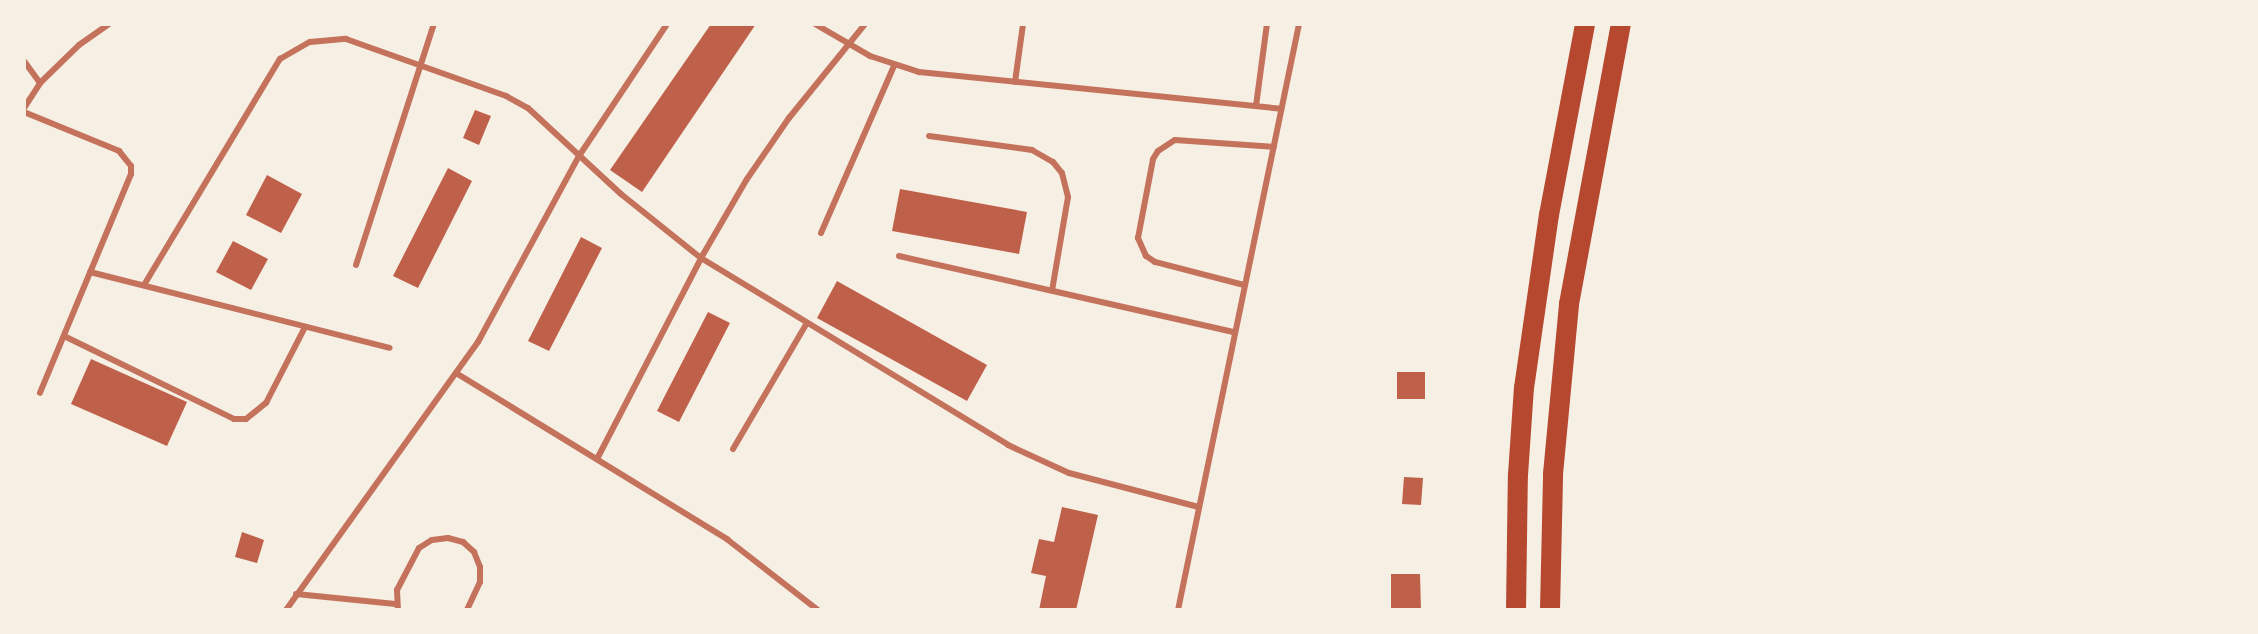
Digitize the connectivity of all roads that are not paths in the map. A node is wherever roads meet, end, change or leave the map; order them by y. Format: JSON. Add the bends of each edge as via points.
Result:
{"nodes":[{"id":1,"x":109,"y":24,"type":"edge"},
{"id":2,"x":434,"y":24,"type":"edge"},
{"id":3,"x":667,"y":24,"type":"edge"},
{"id":4,"x":815,"y":24,"type":"edge"},
{"id":5,"x":865,"y":24,"type":"edge"},
{"id":6,"x":1023,"y":24,"type":"edge"},
{"id":7,"x":1267,"y":24,"type":"edge"},
{"id":8,"x":1299,"y":24,"type":"edge"},
{"id":9,"x":1585,"y":24,"type":"edge"},
{"id":10,"x":1621,"y":24,"type":"edge"},
{"id":11,"x":848,"y":45,"type":"junction"},
{"id":12,"x":24,"y":61,"type":"edge"},
{"id":13,"x":421,"y":65,"type":"junction"},
{"id":14,"x":894,"y":66,"type":"junction"},
{"id":15,"x":1015,"y":82,"type":"junction"},
{"id":16,"x":40,"y":83,"type":"junction"},
{"id":17,"x":1256,"y":106,"type":"junction"},
{"id":18,"x":1281,"y":109,"type":"junction"},
{"id":19,"x":24,"y":110,"type":"edge"},
{"id":20,"x":929,"y":136,"type":"dead end"},
{"id":21,"x":1274,"y":147,"type":"junction"},
{"id":22,"x":579,"y":156,"type":"junction"},
{"id":23,"x":821,"y":233,"type":"dead end"},
{"id":24,"x":899,"y":256,"type":"dead end"},
{"id":25,"x":701,"y":258,"type":"junction"},
{"id":26,"x":356,"y":265,"type":"dead end"},
{"id":27,"x":90,"y":272,"type":"junction"},
{"id":28,"x":144,"y":285,"type":"junction"},
{"id":29,"x":1244,"y":285,"type":"junction"},
{"id":30,"x":1052,"y":291,"type":"junction"},
{"id":31,"x":807,"y":323,"type":"junction"},
{"id":32,"x":305,"y":327,"type":"junction"},
{"id":33,"x":1234,"y":332,"type":"junction"},
{"id":34,"x":64,"y":336,"type":"junction"},
{"id":35,"x":390,"y":348,"type":"dead end"},
{"id":36,"x":456,"y":373,"type":"junction"},
{"id":37,"x":40,"y":393,"type":"dead end"},
{"id":38,"x":733,"y":449,"type":"dead end"},
{"id":39,"x":597,"y":459,"type":"junction"},
{"id":40,"x":1199,"y":507,"type":"junction"},
{"id":41,"x":296,"y":594,"type":"junction"},
{"id":42,"x":397,"y":607,"type":"edge"},
{"id":43,"x":286,"y":610,"type":"edge"},
{"id":44,"x":467,"y":610,"type":"edge"},
{"id":45,"x":818,"y":610,"type":"edge"},
{"id":46,"x":1178,"y":610,"type":"edge"},
{"id":47,"x":1516,"y":610,"type":"edge"},
{"id":48,"x":1550,"y":610,"type":"edge"}],
"edges":[{"from":1,"to":16,"type":"lane"},
{"from":2,"to":13,"type":"lane"},
{"from":3,"to":22,"type":"lane"},
{"from":4,"to":11,"type":"lane"},
{"from":5,"to":11,"type":"lane"},
{"from":6,"to":15,"type":"lane"},
{"from":7,"to":17,"type":"lane"},
{"from":8,"to":18,"type":"lane"},
{"from":9,"to":47,"type":"main road","via":[[1524,388]]},
{"from":10,"to":48,"type":"main road","via":[[1569,304],[1553,474]]},
{"from":11,"to":14,"type":"lane"},
{"from":11,"to":25,"type":"lane","via":[[767,148]]},
{"from":12,"to":16,"type":"lane"},
{"from":13,"to":22,"type":"lane","via":[[528,108]]},
{"from":13,"to":26,"type":"lane"},
{"from":13,"to":28,"type":"lane","via":[[346,39],[310,42],[280,59]]},
{"from":14,"to":15,"type":"lane"},
{"from":14,"to":23,"type":"lane"},
{"from":15,"to":17,"type":"lane"},
{"from":16,"to":19,"type":"lane"},
{"from":17,"to":18,"type":"lane"},
{"from":18,"to":21,"type":"lane"},
{"from":19,"to":27,"type":"lane","via":[[119,151],[131,166]]},
{"from":20,"to":30,"type":"lane","via":[[1032,150],[1062,173],[1068,197]]},
{"from":21,"to":29,"type":"lane"},
{"from":21,"to":29,"type":"lane","via":[[1175,140],[1153,159],[1138,238],[1146,256]]},
{"from":22,"to":25,"type":"lane"},
{"from":22,"to":36,"type":"lane","via":[[489,323]]},
{"from":24,"to":30,"type":"lane"},
{"from":25,"to":31,"type":"lane"},
{"from":25,"to":39,"type":"lane"},
{"from":27,"to":28,"type":"lane"},
{"from":27,"to":34,"type":"lane"},
{"from":28,"to":32,"type":"lane"},
{"from":29,"to":33,"type":"lane"},
{"from":30,"to":33,"type":"lane"},
{"from":31,"to":38,"type":"lane"},
{"from":31,"to":40,"type":"lane","via":[[1039,461]]},
{"from":32,"to":34,"type":"lane","via":[[266,403],[246,419],[234,419]]},
{"from":32,"to":35,"type":"lane"},
{"from":33,"to":40,"type":"lane"},
{"from":34,"to":37,"type":"lane"},
{"from":36,"to":39,"type":"lane"},
{"from":36,"to":41,"type":"lane"},
{"from":39,"to":45,"type":"lane","via":[[728,540]]},
{"from":40,"to":46,"type":"lane"},
{"from":41,"to":42,"type":"lane"},
{"from":41,"to":43,"type":"lane"},
{"from":42,"to":44,"type":"lane","via":[[397,590],[419,548],[448,538],[463,542],[480,567],[480,582]]}]}
